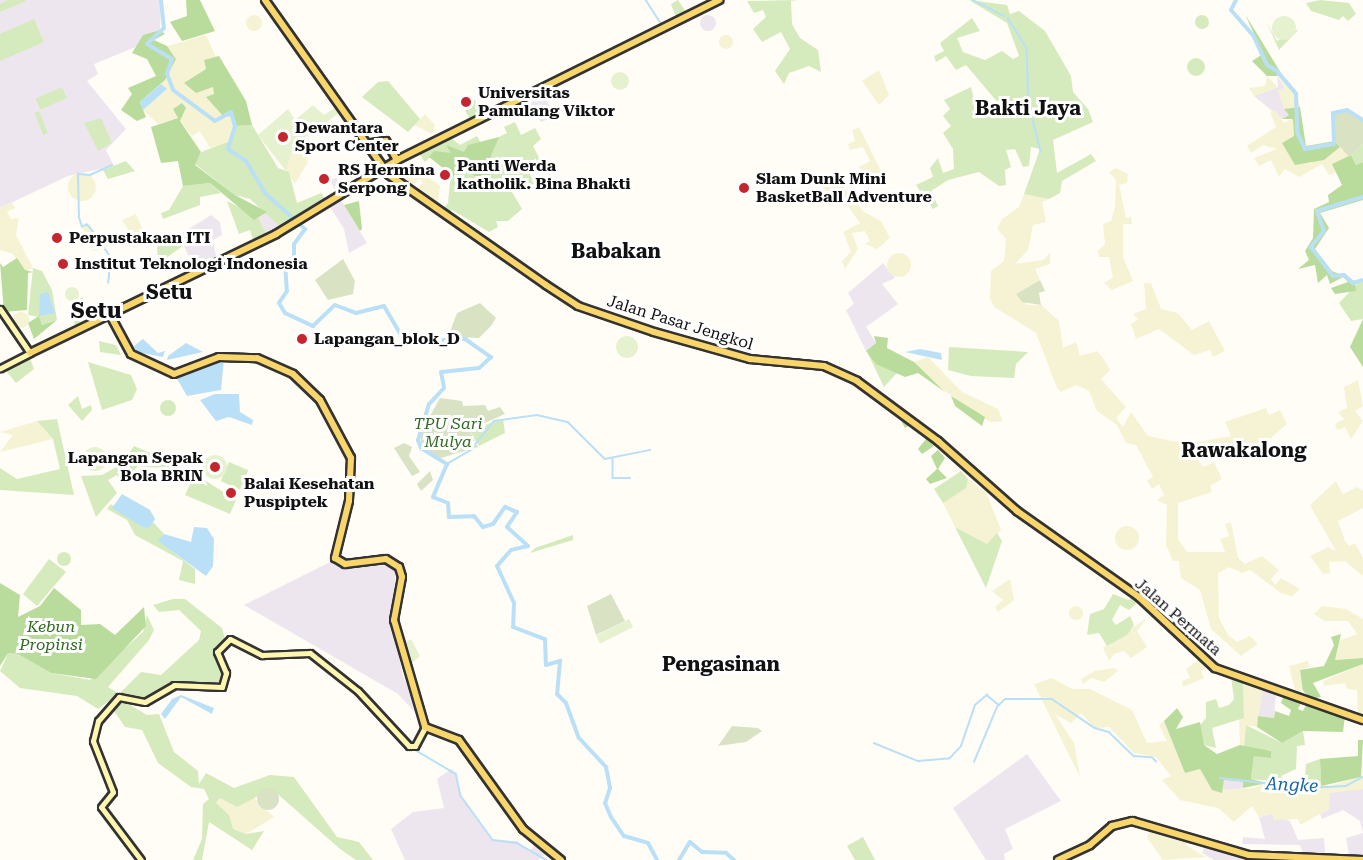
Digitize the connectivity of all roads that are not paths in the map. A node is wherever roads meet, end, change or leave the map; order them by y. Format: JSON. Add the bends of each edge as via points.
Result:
{"nodes":[{"id":1,"x":264,"y":0,"type":"edge"},
{"id":2,"x":720,"y":0,"type":"edge"},
{"id":3,"x":366,"y":144,"type":"junction"},
{"id":4,"x":398,"y":160,"type":"junction"},
{"id":5,"x":376,"y":161,"type":"junction"},
{"id":6,"x":383,"y":169,"type":"junction"},
{"id":7,"x":389,"y":175,"type":"junction"},
{"id":8,"x":369,"y":178,"type":"junction"},
{"id":9,"x":356,"y":185,"type":"junction"},
{"id":10,"x":0,"y":309,"type":"edge"},
{"id":11,"x":110,"y":315,"type":"junction"},
{"id":12,"x":30,"y":353,"type":"junction"},
{"id":13,"x":0,"y":368,"type":"edge"},
{"id":14,"x":1025,"y":516,"type":"joint"},
{"id":15,"x":1363,"y":720,"type":"edge"},
{"id":16,"x":425,"y":727,"type":"junction"},
{"id":17,"x":141,"y":860,"type":"edge"},
{"id":18,"x":561,"y":860,"type":"edge"},
{"id":19,"x":1058,"y":860,"type":"edge"},
{"id":20,"x":1363,"y":860,"type":"edge"}],
"edges":[{"from":1,"to":3,"type":"main road","name":"Jalan Pasar Jengkol"},
{"from":2,"to":4,"type":"main road"},
{"from":3,"to":4,"type":"main road","via":[[387,141]]},
{"from":3,"to":5,"type":"main road","name":"Jalan Pasar Jengkol"},
{"from":4,"to":6,"type":"main road"},
{"from":5,"to":6,"type":"main road","name":"Jalan Pasar Jengkol"},
{"from":5,"to":9,"type":"main road","via":[[376,170]]},
{"from":6,"to":7,"type":"main road","name":"Jalan Pasar Jengkol"},
{"from":6,"to":8,"type":"main road"},
{"from":7,"to":8,"type":"main road"},
{"from":7,"to":14,"type":"main road","name":"Jalan Pasar Jengkol","via":[[580,307],[728,354],[824,366],[857,381],[932,435]]},
{"from":8,"to":9,"type":"main road"},
{"from":9,"to":11,"type":"main road","via":[[298,220]]},
{"from":10,"to":12,"type":"street"},
{"from":11,"to":12,"type":"main road"},
{"from":11,"to":16,"type":"main road","via":[[131,354],[174,374],[219,357],[257,358],[293,374],[320,400],[351,458],[349,501],[335,558],[345,564],[386,559],[399,567],[402,577],[394,620]]},
{"from":12,"to":13,"type":"street"},
{"from":14,"to":15,"type":"main road","name":"Jalan Permata","via":[[1139,597],[1218,669]]},
{"from":16,"to":17,"type":"street","via":[[416,746],[409,746],[358,691],[310,653],[262,655],[231,639],[218,651],[226,673],[222,687],[174,686],[144,702],[118,697],[98,721],[93,741],[113,792],[101,807]]},
{"from":16,"to":18,"type":"main road","via":[[459,740],[524,829]]},
{"from":19,"to":20,"type":"main road","via":[[1129,821],[1249,855]]}]}
